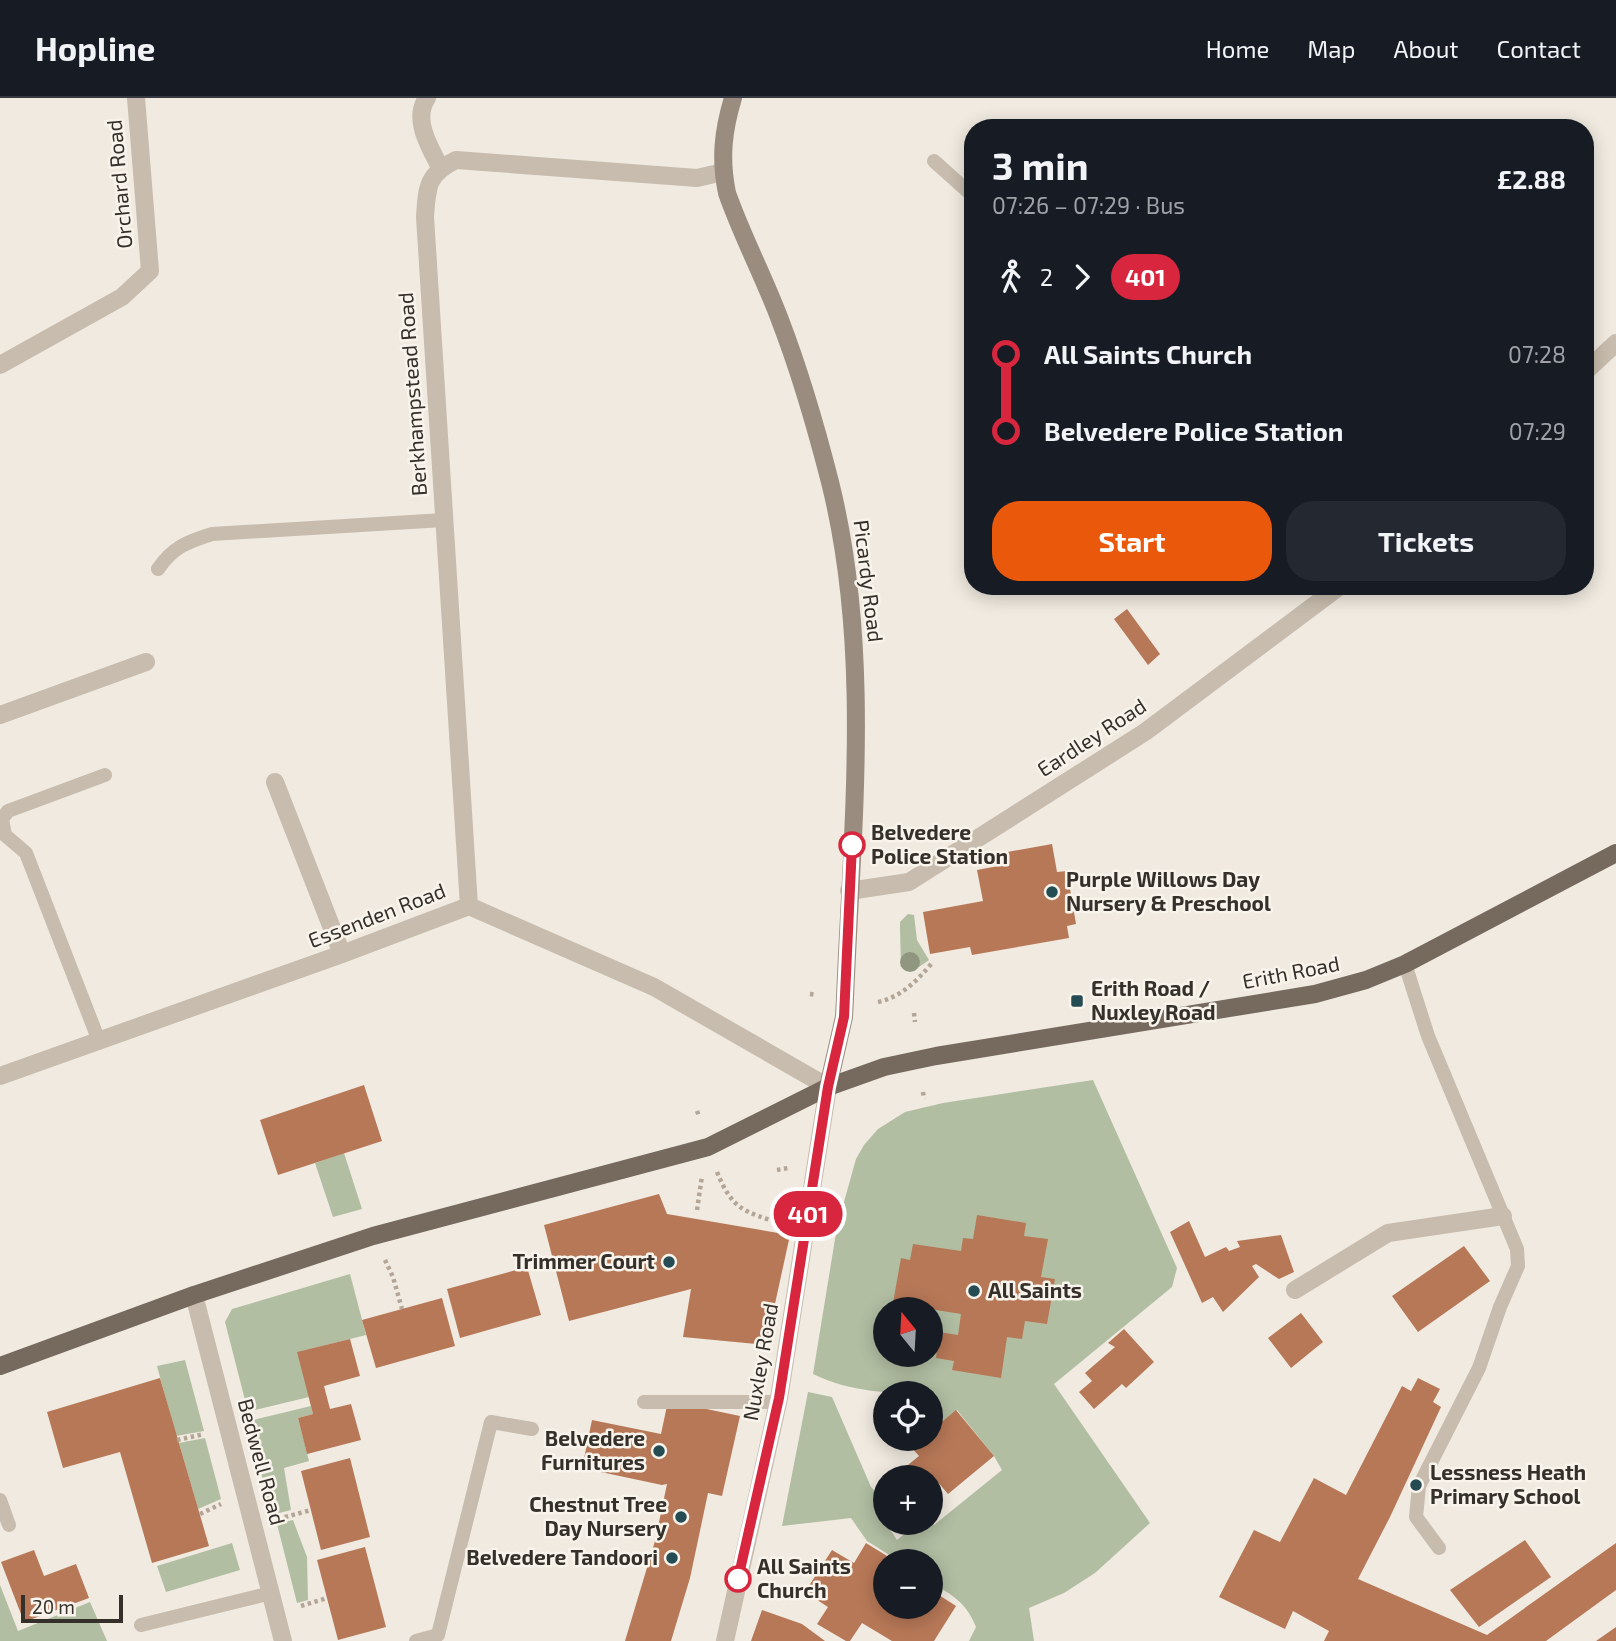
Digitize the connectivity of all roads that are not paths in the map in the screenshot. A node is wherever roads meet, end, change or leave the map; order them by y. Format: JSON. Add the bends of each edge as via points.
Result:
{"nodes":[{"id":1,"x":136,"y":98,"type":"edge"},
{"id":2,"x":426,"y":98,"type":"edge"},
{"id":3,"x":733,"y":98,"type":"edge"},
{"id":4,"x":934,"y":161,"type":"dead end"},
{"id":5,"x":440,"y":167,"type":"junction"},
{"id":6,"x":723,"y":172,"type":"junction"},
{"id":7,"x":964,"y":188,"type":"edge"},
{"id":8,"x":1616,"y":343,"type":"edge"},
{"id":9,"x":1594,"y":364,"type":"edge"},
{"id":10,"x":0,"y":365,"type":"edge"},
{"id":11,"x":444,"y":520,"type":"junction"},
{"id":12,"x":158,"y":569,"type":"dead end"},
{"id":13,"x":1328,"y":595,"type":"edge"},
{"id":14,"x":146,"y":662,"type":"dead end"},
{"id":15,"x":0,"y":715,"type":"edge"},
{"id":16,"x":106,"y":775,"type":"dead end"},
{"id":17,"x":275,"y":782,"type":"dead end"},
{"id":18,"x":1616,"y":853,"type":"edge"},
{"id":19,"x":849,"y":891,"type":"junction"},
{"id":20,"x":469,"y":906,"type":"junction"},
{"id":21,"x":342,"y":954,"type":"junction"},
{"id":22,"x":1405,"y":964,"type":"junction"},
{"id":23,"x":99,"y":1041,"type":"junction"},
{"id":24,"x":0,"y":1076,"type":"edge"},
{"id":25,"x":828,"y":1087,"type":"junction"},
{"id":26,"x":1503,"y":1216,"type":"junction"},
{"id":27,"x":1295,"y":1290,"type":"dead end"},
{"id":28,"x":194,"y":1295,"type":"junction"},
{"id":29,"x":0,"y":1366,"type":"edge"},
{"id":30,"x":644,"y":1402,"type":"dead end"},
{"id":31,"x":778,"y":1402,"type":"junction"},
{"id":32,"x":532,"y":1429,"type":"dead end"},
{"id":33,"x":0,"y":1500,"type":"edge"},
{"id":34,"x":9,"y":1525,"type":"dead end"},
{"id":35,"x":1438,"y":1548,"type":"dead end"},
{"id":36,"x":271,"y":1593,"type":"junction"},
{"id":37,"x":141,"y":1625,"type":"dead end"},
{"id":38,"x":283,"y":1641,"type":"edge"},
{"id":39,"x":416,"y":1641,"type":"edge"},
{"id":40,"x":725,"y":1641,"type":"edge"}],
"edges":[{"from":1,"to":10,"type":"street","name":"Orchard Road","via":[[150,271],[122,298]]},
{"from":2,"to":5,"type":"street","via":[[422,123]]},
{"from":3,"to":6,"type":"main road","name":"Picardy Road","via":[[725,126]]},
{"from":4,"to":7,"type":"lane"},
{"from":5,"to":6,"type":"street","via":[[456,160],[697,177]]},
{"from":5,"to":11,"type":"street","name":"Berkhampstead Road","via":[[426,196],[425,217]]},
{"from":6,"to":19,"type":"main road","name":"Picardy Road","via":[[734,213],[780,320],[807,403],[844,550],[855,693]]},
{"from":8,"to":9,"type":"street"},
{"from":11,"to":12,"type":"lane","via":[[212,534],[177,548]]},
{"from":11,"to":20,"type":"street","name":"Berkhampstead Road"},
{"from":13,"to":19,"type":"street","name":"Eardley Road","via":[[1145,732],[909,882]]},
{"from":14,"to":15,"type":"street"},
{"from":16,"to":23,"type":"lane","via":[[8,811],[2,819],[5,835],[26,853]]},
{"from":17,"to":21,"type":"street"},
{"from":18,"to":22,"type":"main road","name":"Erith Road"},
{"from":19,"to":25,"type":"main road","name":"Picardy Road","via":[[844,1017]]},
{"from":20,"to":21,"type":"street","name":"Essenden Road"},
{"from":20,"to":25,"type":"street","name":"Essenden Road","via":[[654,987]]},
{"from":21,"to":23,"type":"street","name":"Essenden Road"},
{"from":22,"to":25,"type":"main road","name":"Erith Road","via":[[1315,994],[919,1059]]},
{"from":22,"to":26,"type":"lane","via":[[1428,1036]]},
{"from":23,"to":24,"type":"street","name":"Essenden Road"},
{"from":25,"to":28,"type":"main road","name":"Erith Road","via":[[708,1147],[373,1236]]},
{"from":25,"to":31,"type":"street","name":"Nuxley Road"},
{"from":26,"to":27,"type":"street","via":[[1388,1233]]},
{"from":26,"to":35,"type":"lane","via":[[1517,1249],[1518,1266],[1479,1368],[1419,1486],[1416,1517]]},
{"from":28,"to":29,"type":"main road","name":"Erith Road"},
{"from":28,"to":36,"type":"street","name":"Bedwell Road"},
{"from":30,"to":31,"type":"lane"},
{"from":31,"to":40,"type":"street","name":"Nuxley Road"},
{"from":32,"to":39,"type":"lane","via":[[491,1422],[438,1635]]},
{"from":33,"to":34,"type":"lane"},
{"from":36,"to":37,"type":"lane"},
{"from":36,"to":38,"type":"street","name":"Bedwell Road"}]}
